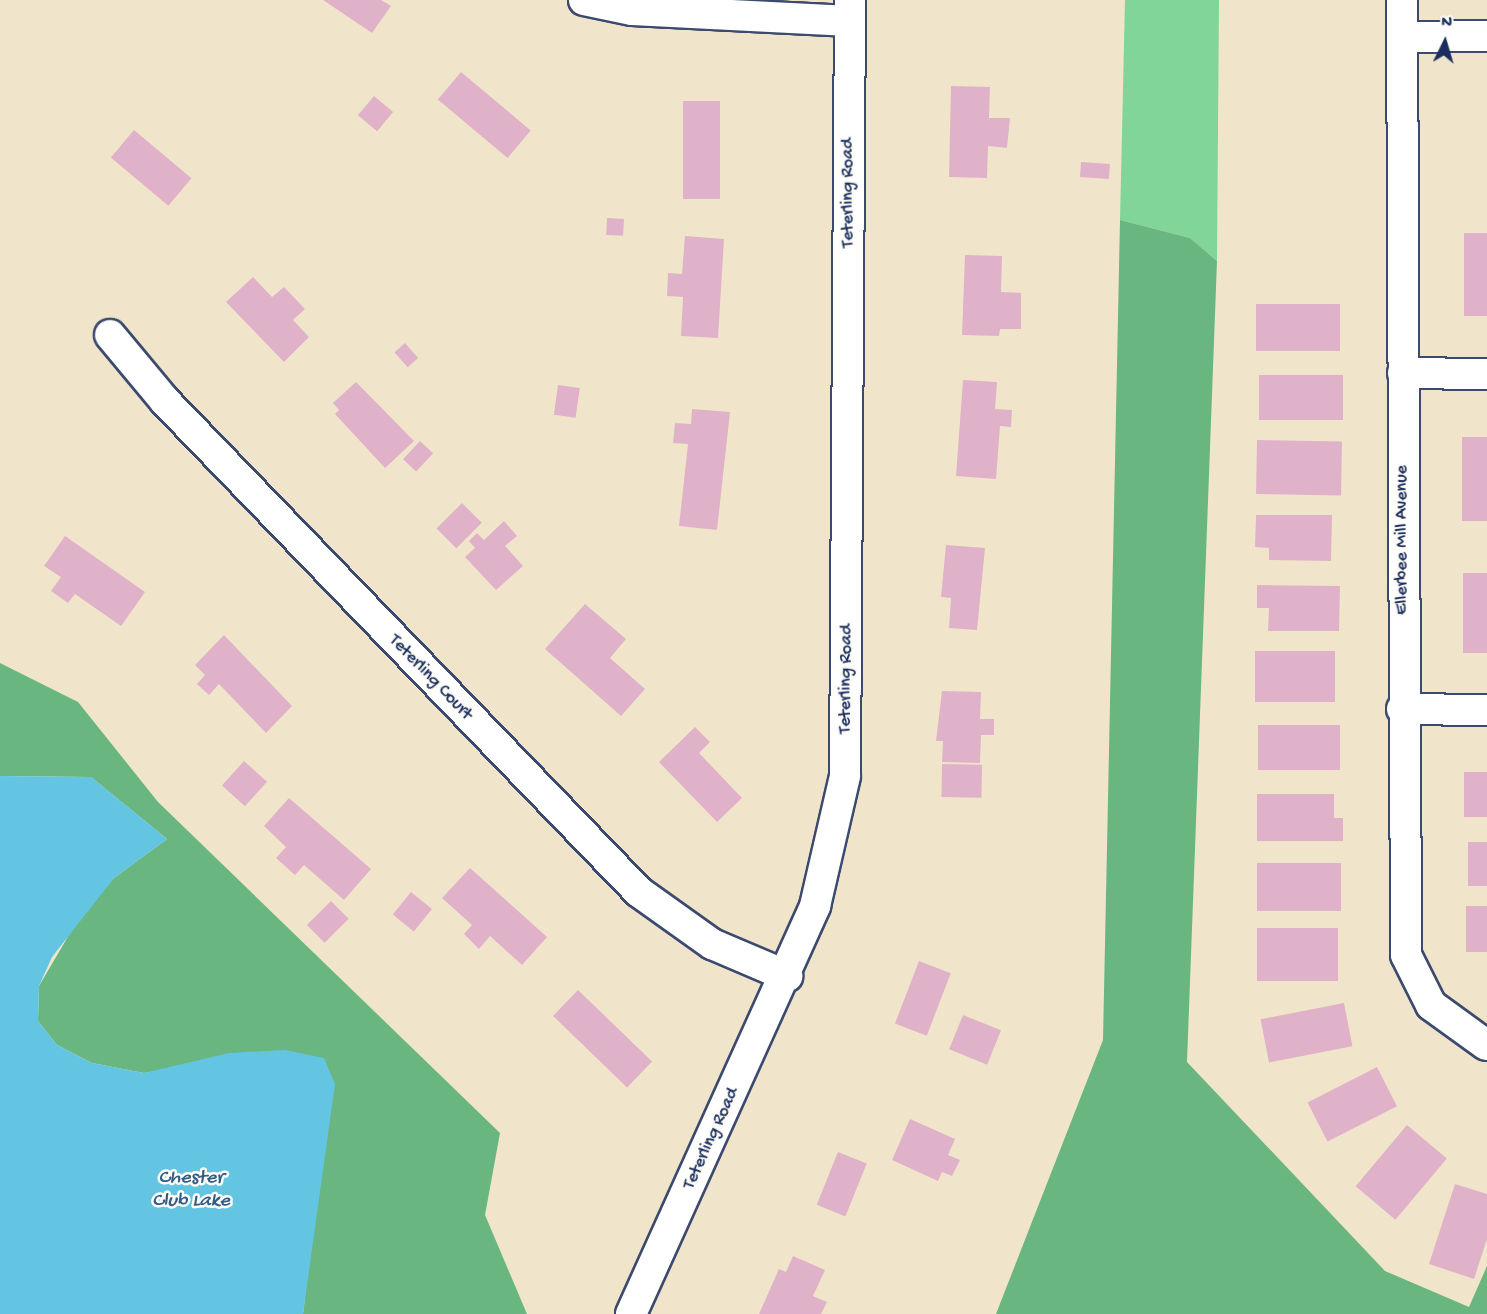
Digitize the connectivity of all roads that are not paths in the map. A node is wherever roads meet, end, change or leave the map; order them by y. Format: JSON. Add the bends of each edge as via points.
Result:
{"nodes":[{"id":1,"x":584,"y":0,"type":"edge"},
{"id":2,"x":1402,"y":0,"type":"edge"},
{"id":3,"x":850,"y":10,"type":"edge"},
{"id":4,"x":1487,"y":36,"type":"edge"},
{"id":5,"x":1402,"y":37,"type":"junction"},
{"id":6,"x":110,"y":335,"type":"dead end"},
{"id":7,"x":1403,"y":373,"type":"junction"},
{"id":8,"x":1487,"y":374,"type":"edge"},
{"id":9,"x":1402,"y":709,"type":"junction"},
{"id":10,"x":1487,"y":710,"type":"edge"},
{"id":11,"x":787,"y":976,"type":"junction"},
{"id":12,"x":1486,"y":1045,"type":"edge"},
{"id":13,"x":631,"y":1314,"type":"edge"}],
"edges":[{"from":1,"to":3,"type":"street","via":[[632,10]]},
{"from":2,"to":5,"type":"street","name":"Ellerbee Mill Avenue"},
{"from":3,"to":11,"type":"street","name":"Teterling Road","via":[[849,708],[834,840],[815,906]]},
{"from":4,"to":5,"type":"street"},
{"from":5,"to":7,"type":"street","name":"Ellerbee Mill Avenue"},
{"from":6,"to":11,"type":"street","name":"Teterling Court","via":[[181,418],[631,884],[712,944]]},
{"from":7,"to":8,"type":"street"},
{"from":7,"to":9,"type":"street","name":"Ellerbee Mill Avenue"},
{"from":9,"to":10,"type":"street"},
{"from":9,"to":12,"type":"street","name":"Ellerbee Mill Avenue","via":[[1406,955],[1431,1005]]},
{"from":11,"to":13,"type":"street","name":"Teterling Road"}]}
